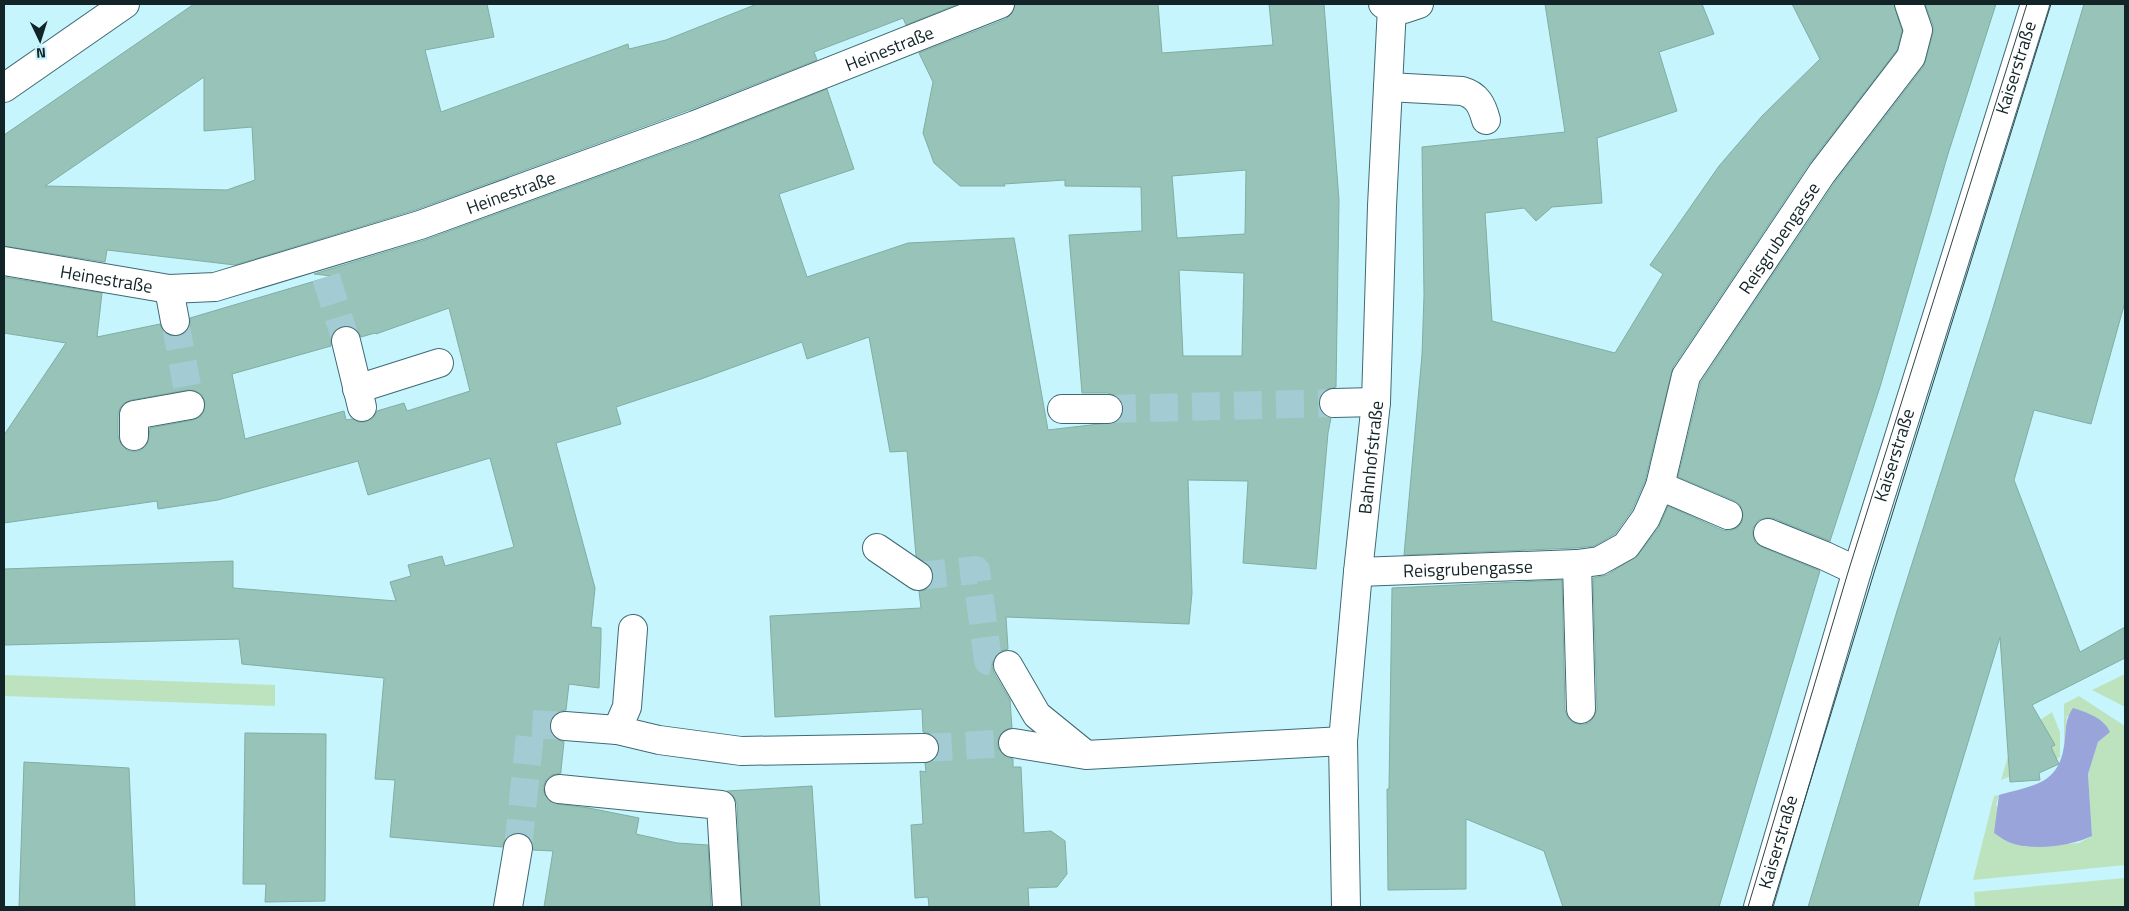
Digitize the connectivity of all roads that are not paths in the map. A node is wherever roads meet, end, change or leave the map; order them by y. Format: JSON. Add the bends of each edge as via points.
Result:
{"nodes":[{"id":1,"x":125,"y":4,"type":"edge"},
{"id":2,"x":1000,"y":4,"type":"edge"},
{"id":3,"x":1420,"y":4,"type":"edge"},
{"id":4,"x":1909,"y":4,"type":"edge"},
{"id":5,"x":2035,"y":4,"type":"edge"},
{"id":6,"x":1387,"y":6,"type":"edge"},
{"id":7,"x":1388,"y":87,"type":"junction"},
{"id":8,"x":4,"y":88,"type":"edge"},
{"id":9,"x":1486,"y":120,"type":"dead end"},
{"id":10,"x":4,"y":261,"type":"edge"},
{"id":11,"x":168,"y":289,"type":"junction"},
{"id":12,"x":175,"y":321,"type":"tunnel mouth"},
{"id":13,"x":346,"y":341,"type":"tunnel mouth"},
{"id":14,"x":439,"y":363,"type":"dead end"},
{"id":15,"x":1376,"y":402,"type":"junction"},
{"id":16,"x":1334,"y":403,"type":"tunnel mouth"},
{"id":17,"x":190,"y":406,"type":"dead end"},
{"id":18,"x":1062,"y":409,"type":"dead end"},
{"id":19,"x":1108,"y":409,"type":"tunnel mouth"},
{"id":20,"x":134,"y":436,"type":"dead end"},
{"id":21,"x":1660,"y":486,"type":"junction"},
{"id":22,"x":1728,"y":515,"type":"dead end"},
{"id":23,"x":1768,"y":533,"type":"dead end"},
{"id":24,"x":877,"y":548,"type":"dead end"},
{"id":25,"x":1577,"y":564,"type":"junction"},
{"id":26,"x":1857,"y":571,"type":"junction"},
{"id":27,"x":1358,"y":572,"type":"junction"},
{"id":28,"x":918,"y":576,"type":"tunnel mouth"},
{"id":29,"x":633,"y":629,"type":"dead end"},
{"id":30,"x":1008,"y":665,"type":"tunnel mouth"},
{"id":31,"x":1581,"y":709,"type":"dead end"},
{"id":32,"x":565,"y":726,"type":"tunnel mouth"},
{"id":33,"x":617,"y":730,"type":"junction"},
{"id":34,"x":1343,"y":741,"type":"junction"},
{"id":35,"x":1013,"y":743,"type":"tunnel mouth"},
{"id":36,"x":924,"y":748,"type":"tunnel mouth"},
{"id":37,"x":1086,"y":755,"type":"junction"},
{"id":38,"x":559,"y":789,"type":"dead end"},
{"id":39,"x":518,"y":848,"type":"tunnel mouth"},
{"id":40,"x":508,"y":907,"type":"edge"},
{"id":41,"x":727,"y":907,"type":"edge"},
{"id":42,"x":1346,"y":907,"type":"edge"},
{"id":43,"x":1758,"y":907,"type":"edge"}],
"edges":[{"from":1,"to":8,"type":"street"},
{"from":2,"to":11,"type":"street","name":"Heinestraße","via":[[695,125],[420,225],[323,267],[215,287]]},
{"from":3,"to":6,"type":"street","via":[[1404,9]]},
{"from":4,"to":21,"type":"street","name":"Reisgrubengasse","via":[[1918,30],[1911,57],[1822,172],[1686,376]]},
{"from":5,"to":26,"type":"street","name":"Kaiserstraße"},
{"from":6,"to":7,"type":"street","name":"Bahnhofstraße"},
{"from":7,"to":9,"type":"street","via":[[1470,93],[1478,99]]},
{"from":7,"to":15,"type":"street","name":"Bahnhofstraße"},
{"from":10,"to":11,"type":"street","name":"Heinestraße"},
{"from":11,"to":12,"type":"street"},
{"from":13,"to":14,"type":"street","via":[[360,398]]},
{"from":15,"to":16,"type":"street"},
{"from":15,"to":27,"type":"street","name":"Bahnhofstraße"},
{"from":17,"to":20,"type":"street","via":[[134,415]]},
{"from":18,"to":19,"type":"street"},
{"from":21,"to":22,"type":"street"},
{"from":21,"to":25,"type":"street","name":"Reisgrubengasse","via":[[1646,518],[1626,546],[1599,561]]},
{"from":23,"to":26,"type":"street"},
{"from":24,"to":28,"type":"street"},
{"from":25,"to":27,"type":"street","name":"Reisgrubengasse"},
{"from":25,"to":31,"type":"street"},
{"from":26,"to":43,"type":"street","name":"Kaiserstraße"},
{"from":27,"to":34,"type":"street","name":"Bahnhofstraße"},
{"from":29,"to":33,"type":"street","via":[[627,707]]},
{"from":30,"to":37,"type":"street","via":[[1037,715]]},
{"from":32,"to":33,"type":"street"},
{"from":33,"to":36,"type":"street","via":[[659,740],[741,751]]},
{"from":34,"to":37,"type":"street"},
{"from":34,"to":42,"type":"street","name":"Bahnhofstraße"},
{"from":35,"to":37,"type":"street"},
{"from":38,"to":41,"type":"street","via":[[721,806]]},
{"from":39,"to":40,"type":"street"}]}
